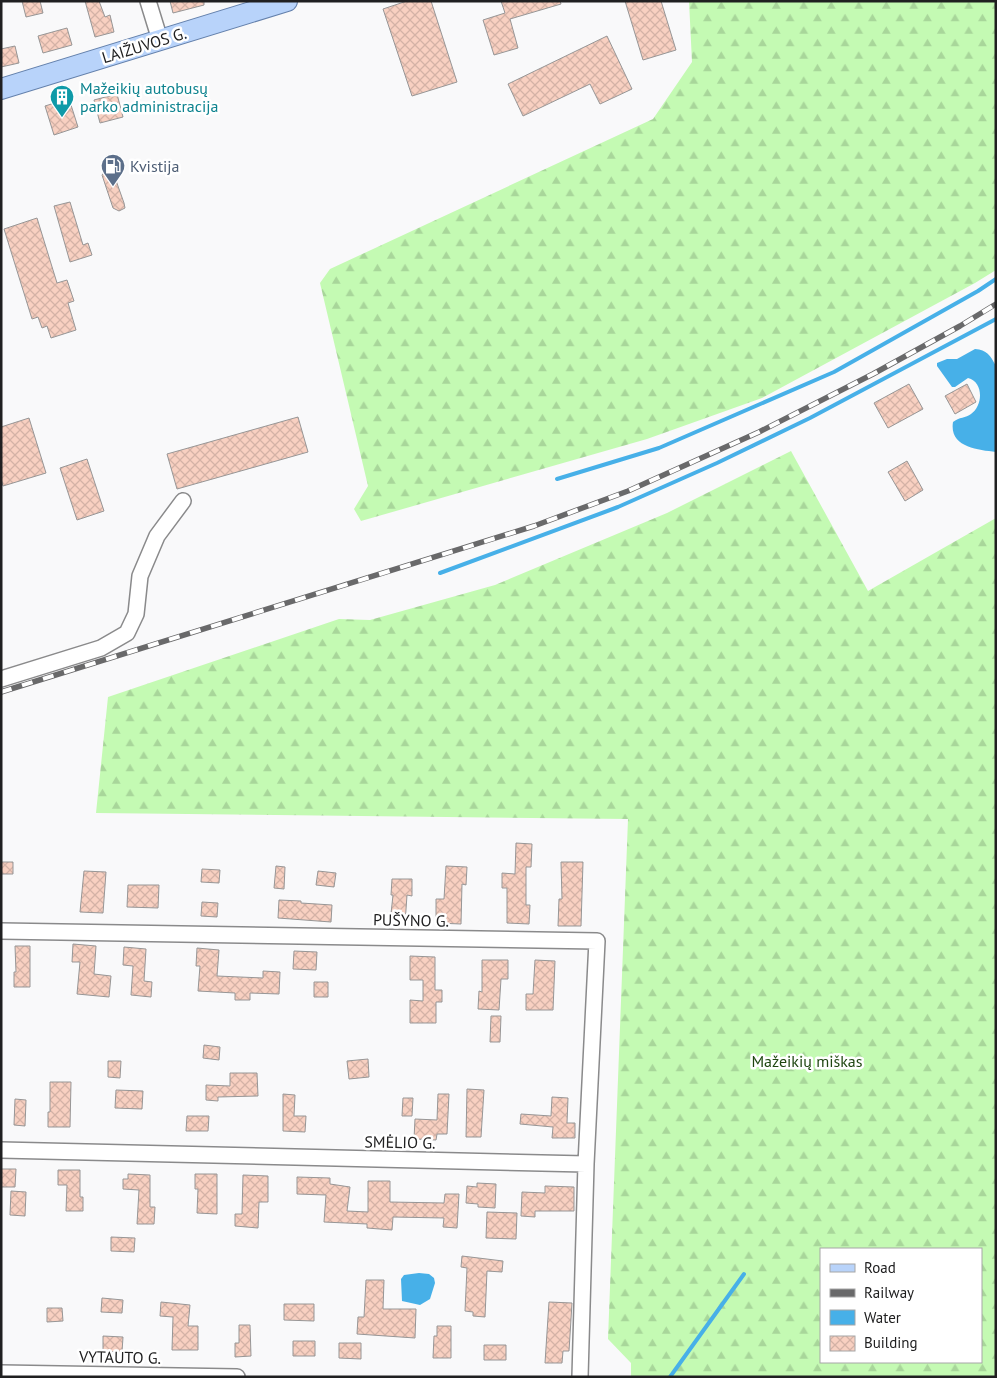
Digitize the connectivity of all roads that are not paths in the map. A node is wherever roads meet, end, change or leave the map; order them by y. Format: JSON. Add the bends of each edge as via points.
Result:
{"nodes":[{"id":1,"x":148,"y":1,"type":"edge"},
{"id":2,"x":287,"y":1,"type":"edge"},
{"id":3,"x":160,"y":40,"type":"junction"},
{"id":4,"x":1,"y":90,"type":"edge"},
{"id":5,"x":183,"y":501,"type":"dead end"},
{"id":6,"x":1,"y":679,"type":"edge"},
{"id":7,"x":1,"y":931,"type":"edge"},
{"id":8,"x":1,"y":1150,"type":"edge"},
{"id":9,"x":586,"y":1164,"type":"junction"},
{"id":10,"x":1,"y":1373,"type":"edge"},
{"id":11,"x":164,"y":1376,"type":"edge"},
{"id":12,"x":237,"y":1377,"type":"edge"},
{"id":13,"x":580,"y":1377,"type":"edge"}],
"edges":[{"from":1,"to":3,"type":"street"},
{"from":2,"to":3,"type":"main road","name":"LAIŽUVOS G."},
{"from":3,"to":4,"type":"main road","name":"LAIŽUVOS G."},
{"from":5,"to":6,"type":"street","via":[[157,536],[140,576],[136,614],[127,634],[102,648]]},
{"from":7,"to":9,"type":"street","name":"PUŠYNO G.","via":[[597,941]]},
{"from":8,"to":9,"type":"street","name":"SMĖLIO G."},
{"from":9,"to":13,"type":"street"},
{"from":10,"to":11,"type":"street","name":"VYTAUTO G."},
{"from":11,"to":12,"type":"street","name":"VYTAUTO G."}]}
